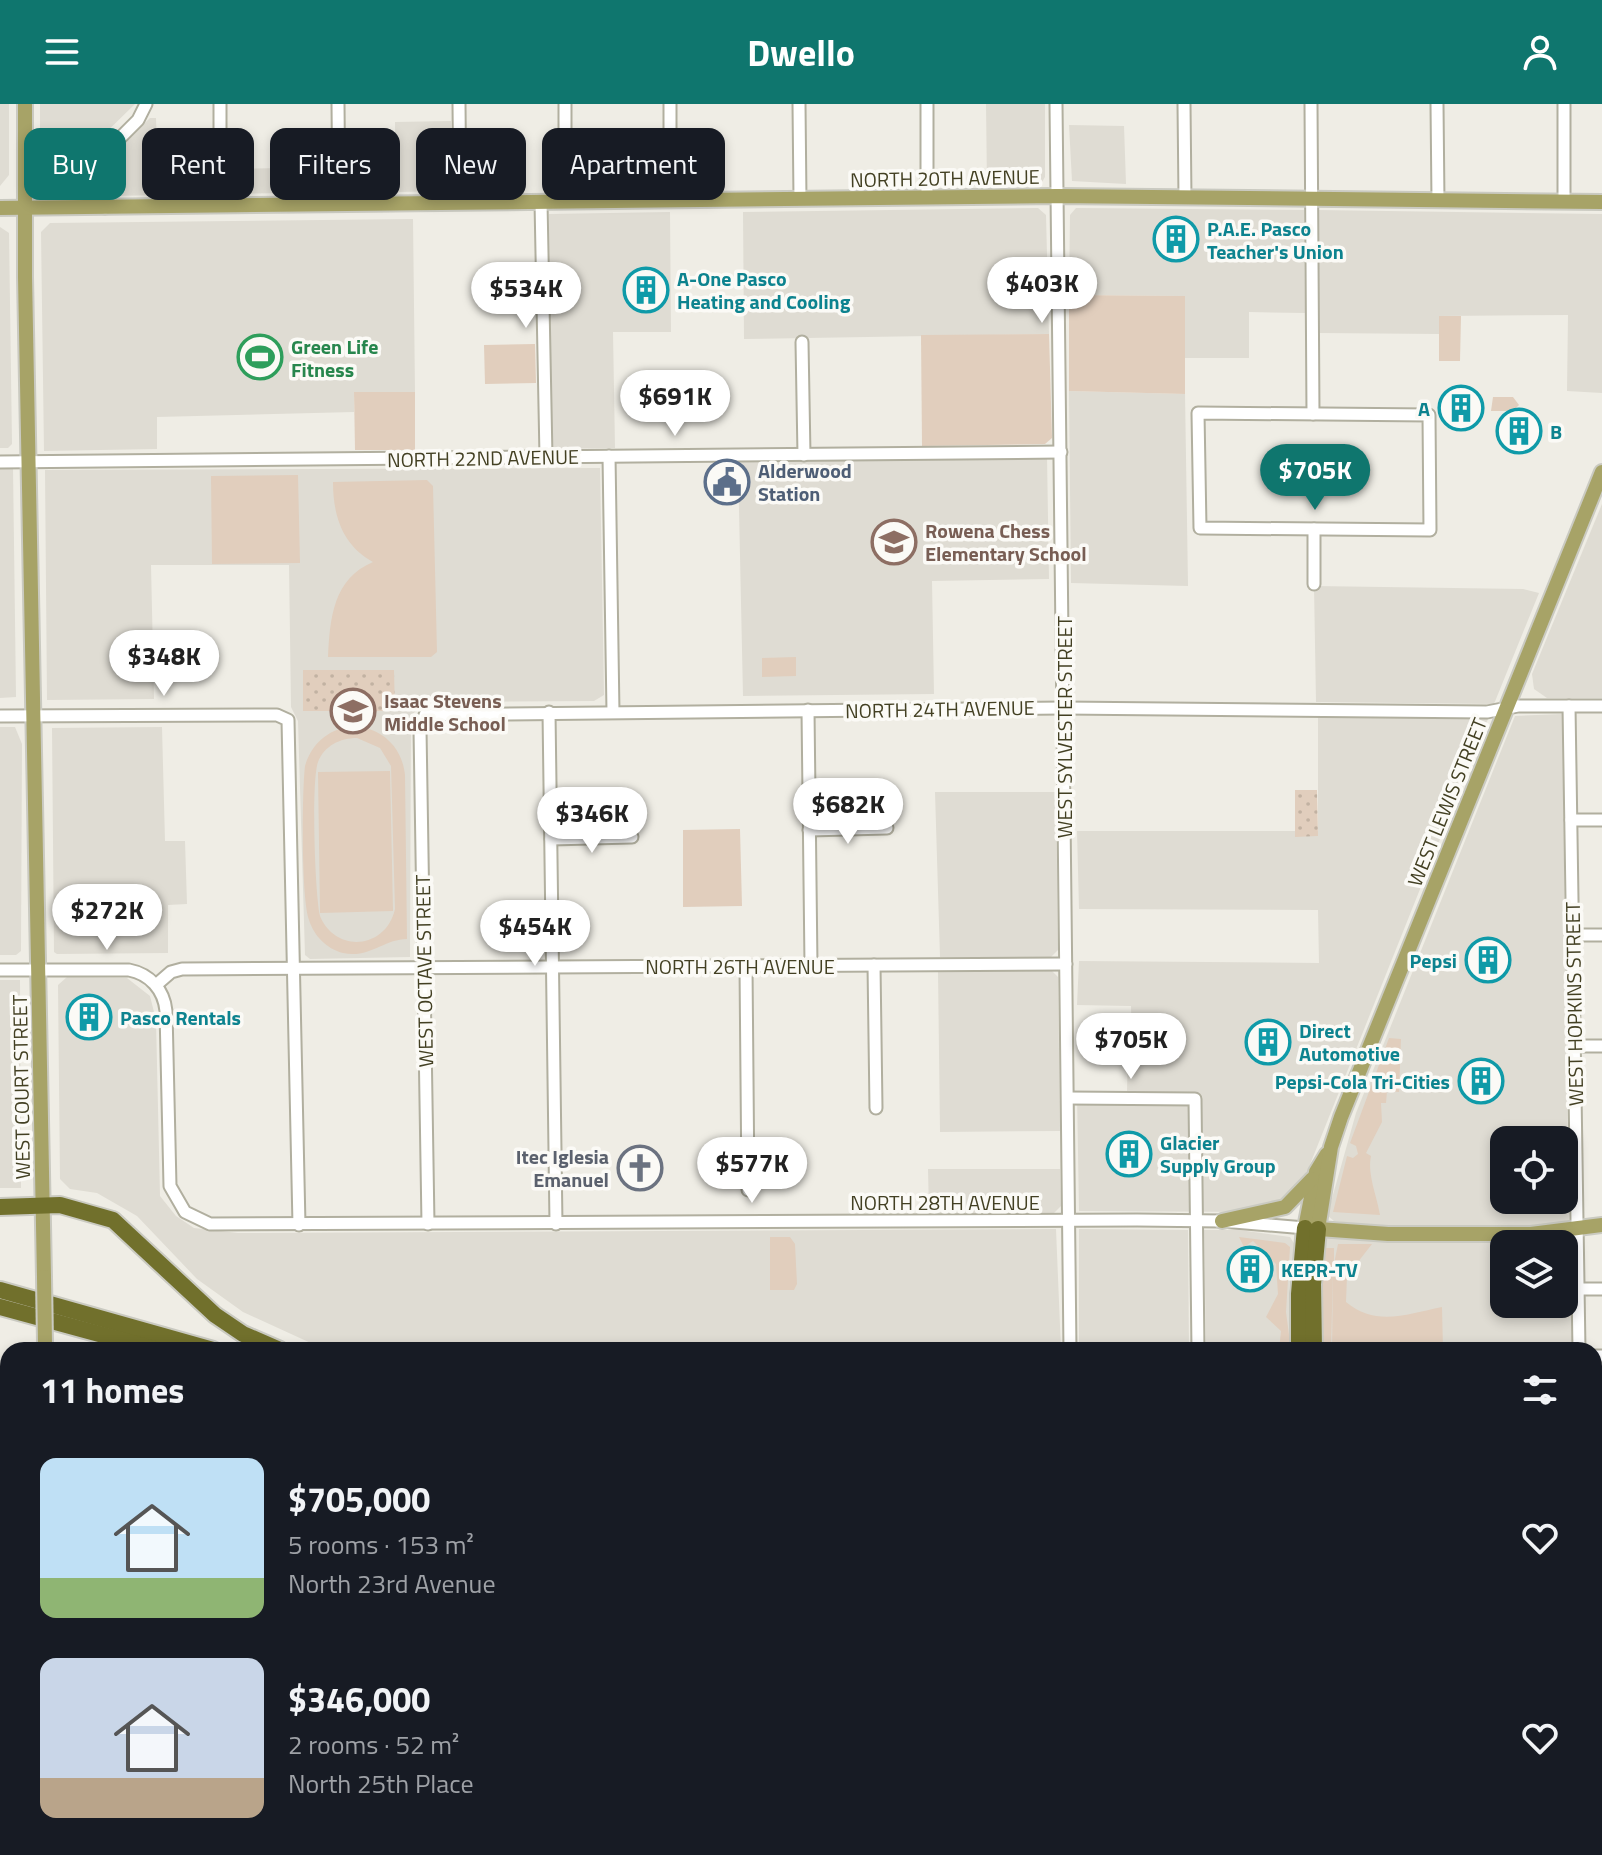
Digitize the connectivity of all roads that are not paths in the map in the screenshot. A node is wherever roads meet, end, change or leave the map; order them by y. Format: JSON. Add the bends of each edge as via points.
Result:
{"nodes":[{"id":1,"x":25,"y":104,"type":"edge"},
{"id":2,"x":146,"y":104,"type":"edge"},
{"id":3,"x":220,"y":104,"type":"edge"},
{"id":4,"x":338,"y":104,"type":"edge"},
{"id":5,"x":459,"y":104,"type":"edge"},
{"id":6,"x":565,"y":104,"type":"edge"},
{"id":7,"x":670,"y":104,"type":"edge"},
{"id":8,"x":799,"y":104,"type":"edge"},
{"id":9,"x":927,"y":104,"type":"edge"},
{"id":10,"x":1056,"y":104,"type":"edge"},
{"id":11,"x":1184,"y":104,"type":"edge"},
{"id":12,"x":1311,"y":104,"type":"edge"},
{"id":13,"x":1437,"y":104,"type":"edge"},
{"id":14,"x":1564,"y":104,"type":"edge"},
{"id":15,"x":1057,"y":196,"type":"junction"},
{"id":16,"x":927,"y":198,"type":"junction"},
{"id":17,"x":1185,"y":198,"type":"junction"},
{"id":18,"x":800,"y":199,"type":"junction"},
{"id":19,"x":1312,"y":199,"type":"junction"},
{"id":20,"x":670,"y":201,"type":"junction"},
{"id":21,"x":1438,"y":201,"type":"junction"},
{"id":22,"x":541,"y":202,"type":"junction"},
{"id":23,"x":565,"y":202,"type":"junction"},
{"id":24,"x":1564,"y":202,"type":"junction"},
{"id":25,"x":1602,"y":202,"type":"edge"},
{"id":26,"x":460,"y":203,"type":"junction"},
{"id":27,"x":339,"y":205,"type":"junction"},
{"id":28,"x":220,"y":206,"type":"junction"},
{"id":29,"x":0,"y":208,"type":"edge"},
{"id":30,"x":105,"y":208,"type":"junction"},
{"id":31,"x":25,"y":209,"type":"junction"},
{"id":32,"x":802,"y":342,"type":"dead end"},
{"id":33,"x":1313,"y":414,"type":"junction"},
{"id":34,"x":1061,"y":452,"type":"junction"},
{"id":35,"x":804,"y":455,"type":"junction"},
{"id":36,"x":609,"y":456,"type":"junction"},
{"id":37,"x":546,"y":457,"type":"junction"},
{"id":38,"x":0,"y":462,"type":"edge"},
{"id":39,"x":29,"y":462,"type":"junction"},
{"id":40,"x":1602,"y":472,"type":"edge"},
{"id":41,"x":1314,"y":529,"type":"junction"},
{"id":42,"x":1314,"y":584,"type":"dead end"},
{"id":43,"x":1569,"y":706,"type":"junction"},
{"id":44,"x":1602,"y":706,"type":"edge"},
{"id":45,"x":1063,"y":708,"type":"junction"},
{"id":46,"x":1506,"y":709,"type":"junction"},
{"id":47,"x":808,"y":710,"type":"junction"},
{"id":48,"x":549,"y":712,"type":"junction"},
{"id":49,"x":613,"y":712,"type":"junction"},
{"id":50,"x":0,"y":716,"type":"edge"},
{"id":51,"x":34,"y":716,"type":"junction"},
{"id":52,"x":422,"y":718,"type":"joint"},
{"id":53,"x":1571,"y":820,"type":"junction"},
{"id":54,"x":1602,"y":820,"type":"edge"},
{"id":55,"x":887,"y":828,"type":"dead end"},
{"id":56,"x":809,"y":830,"type":"junction"},
{"id":57,"x":632,"y":837,"type":"dead end"},
{"id":58,"x":551,"y":839,"type":"junction"},
{"id":59,"x":1573,"y":935,"type":"junction"},
{"id":60,"x":1602,"y":935,"type":"edge"},
{"id":61,"x":1066,"y":964,"type":"junction"},
{"id":62,"x":811,"y":965,"type":"junction"},
{"id":63,"x":874,"y":965,"type":"junction"},
{"id":64,"x":746,"y":966,"type":"junction"},
{"id":65,"x":553,"y":967,"type":"junction"},
{"id":66,"x":295,"y":968,"type":"junction"},
{"id":67,"x":424,"y":968,"type":"junction"},
{"id":68,"x":40,"y":969,"type":"junction"},
{"id":69,"x":0,"y":970,"type":"edge"},
{"id":70,"x":156,"y":985,"type":"junction"},
{"id":71,"x":1575,"y":1046,"type":"junction"},
{"id":72,"x":1602,"y":1046,"type":"edge"},
{"id":73,"x":1068,"y":1098,"type":"junction"},
{"id":74,"x":876,"y":1108,"type":"dead end"},
{"id":75,"x":1331,"y":1147,"type":"junction"},
{"id":76,"x":1316,"y":1172,"type":"junction"},
{"id":77,"x":748,"y":1190,"type":"dead end"},
{"id":78,"x":43,"y":1203,"type":"junction"},
{"id":79,"x":0,"y":1207,"type":"edge"},
{"id":80,"x":1069,"y":1220,"type":"junction"},
{"id":81,"x":1196,"y":1221,"type":"junction"},
{"id":82,"x":1222,"y":1221,"type":"junction"},
{"id":83,"x":428,"y":1224,"type":"junction"},
{"id":84,"x":556,"y":1224,"type":"junction"},
{"id":85,"x":299,"y":1225,"type":"junction"},
{"id":86,"x":1602,"y":1225,"type":"edge"},
{"id":87,"x":1577,"y":1228,"type":"junction"},
{"id":88,"x":1312,"y":1229,"type":"junction"},
{"id":89,"x":1578,"y":1289,"type":"joint"},
{"id":90,"x":1602,"y":1289,"type":"edge"},
{"id":91,"x":0,"y":1290,"type":"edge"},
{"id":92,"x":0,"y":1307,"type":"edge"},
{"id":93,"x":0,"y":1318,"type":"edge"},
{"id":94,"x":38,"y":1318,"type":"junction"},
{"id":95,"x":45,"y":1342,"type":"edge"},
{"id":96,"x":128,"y":1342,"type":"edge"},
{"id":97,"x":185,"y":1342,"type":"edge"},
{"id":98,"x":262,"y":1342,"type":"edge"},
{"id":99,"x":1070,"y":1342,"type":"edge"},
{"id":100,"x":1198,"y":1342,"type":"edge"},
{"id":101,"x":1299,"y":1342,"type":"edge"},
{"id":102,"x":1314,"y":1342,"type":"edge"},
{"id":103,"x":1579,"y":1342,"type":"edge"}],
"edges":[{"from":1,"to":31,"type":"main road","name":"WEST COURT STREET"},
{"from":2,"to":30,"type":"street","via":[[144,113],[106,152]]},
{"from":3,"to":28,"type":"street"},
{"from":4,"to":27,"type":"street"},
{"from":5,"to":26,"type":"street"},
{"from":6,"to":23,"type":"street"},
{"from":7,"to":20,"type":"street"},
{"from":8,"to":18,"type":"street"},
{"from":9,"to":16,"type":"street"},
{"from":10,"to":15,"type":"street","name":"WEST SYLVESTER STREET"},
{"from":11,"to":17,"type":"street"},
{"from":12,"to":19,"type":"street"},
{"from":13,"to":21,"type":"street"},
{"from":14,"to":24,"type":"street"},
{"from":15,"to":16,"type":"main road","name":"NORTH 20TH AVENUE"},
{"from":15,"to":17,"type":"main road","name":"NORTH 20TH AVENUE"},
{"from":15,"to":34,"type":"street","name":"WEST SYLVESTER STREET"},
{"from":16,"to":18,"type":"main road","name":"NORTH 20TH AVENUE"},
{"from":17,"to":19,"type":"main road","name":"NORTH 20TH AVENUE"},
{"from":18,"to":20,"type":"main road","name":"NORTH 20TH AVENUE"},
{"from":19,"to":21,"type":"main road","name":"NORTH 20TH AVENUE"},
{"from":19,"to":33,"type":"street"},
{"from":20,"to":23,"type":"main road","name":"NORTH 20TH AVENUE"},
{"from":21,"to":24,"type":"main road","name":"NORTH 20TH AVENUE"},
{"from":22,"to":23,"type":"main road","name":"NORTH 20TH AVENUE"},
{"from":22,"to":26,"type":"main road","name":"NORTH 20TH AVENUE"},
{"from":22,"to":37,"type":"street"},
{"from":24,"to":25,"type":"main road","name":"NORTH 20TH AVENUE"},
{"from":26,"to":27,"type":"main road","name":"NORTH 20TH AVENUE"},
{"from":27,"to":28,"type":"main road","name":"NORTH 20TH AVENUE"},
{"from":28,"to":30,"type":"main road","name":"NORTH 20TH AVENUE"},
{"from":29,"to":31,"type":"main road","name":"NORTH 20TH AVENUE"},
{"from":30,"to":31,"type":"main road","name":"NORTH 20TH AVENUE"},
{"from":31,"to":39,"type":"main road","name":"WEST COURT STREET"},
{"from":32,"to":35,"type":"street"},
{"from":33,"to":41,"type":"street","via":[[1198,413],[1200,528]]},
{"from":33,"to":41,"type":"street","via":[[1429,415],[1430,530]]},
{"from":34,"to":35,"type":"street","name":"NORTH 22ND AVENUE"},
{"from":34,"to":45,"type":"street","name":"WEST SYLVESTER STREET"},
{"from":35,"to":36,"type":"street","name":"NORTH 22ND AVENUE"},
{"from":36,"to":37,"type":"street","name":"NORTH 22ND AVENUE"},
{"from":36,"to":49,"type":"street"},
{"from":37,"to":39,"type":"street","name":"NORTH 22ND AVENUE"},
{"from":38,"to":39,"type":"street","name":"NORTH 22ND AVENUE"},
{"from":39,"to":51,"type":"main road","name":"WEST COURT STREET"},
{"from":40,"to":46,"type":"main road","name":"WEST LEWIS STREET"},
{"from":41,"to":42,"type":"street"},
{"from":43,"to":44,"type":"street","name":"NORTH 24TH AVENUE"},
{"from":43,"to":46,"type":"street","name":"NORTH 24TH AVENUE"},
{"from":43,"to":53,"type":"street","name":"WEST HOPKINS STREET"},
{"from":45,"to":46,"type":"street","name":"NORTH 24TH AVENUE"},
{"from":45,"to":47,"type":"street","name":"NORTH 24TH AVENUE"},
{"from":45,"to":61,"type":"street","name":"WEST SYLVESTER STREET"},
{"from":46,"to":75,"type":"main road","name":"WEST LEWIS STREET"},
{"from":47,"to":49,"type":"street","name":"NORTH 24TH AVENUE"},
{"from":47,"to":56,"type":"street"},
{"from":48,"to":49,"type":"street","name":"NORTH 24TH AVENUE"},
{"from":48,"to":52,"type":"street","name":"NORTH 24TH AVENUE"},
{"from":48,"to":58,"type":"street"},
{"from":50,"to":51,"type":"street"},
{"from":51,"to":66,"type":"street","via":[[277,715],[288,720]]},
{"from":51,"to":68,"type":"main road","name":"WEST COURT STREET"},
{"from":52,"to":67,"type":"street","name":"WEST OCTAVE STREET"},
{"from":53,"to":54,"type":"street"},
{"from":53,"to":59,"type":"street","name":"WEST HOPKINS STREET"},
{"from":55,"to":56,"type":"street"},
{"from":56,"to":62,"type":"street"},
{"from":57,"to":58,"type":"street"},
{"from":58,"to":65,"type":"street"},
{"from":59,"to":60,"type":"street"},
{"from":59,"to":71,"type":"street","name":"WEST HOPKINS STREET"},
{"from":61,"to":63,"type":"street","name":"NORTH 26TH AVENUE"},
{"from":61,"to":73,"type":"street","name":"WEST SYLVESTER STREET"},
{"from":62,"to":63,"type":"street","name":"NORTH 26TH AVENUE"},
{"from":62,"to":64,"type":"street","name":"NORTH 26TH AVENUE"},
{"from":63,"to":74,"type":"street"},
{"from":64,"to":65,"type":"street","name":"NORTH 26TH AVENUE"},
{"from":64,"to":77,"type":"street"},
{"from":65,"to":67,"type":"street","name":"NORTH 26TH AVENUE"},
{"from":65,"to":84,"type":"street"},
{"from":66,"to":67,"type":"street","name":"NORTH 26TH AVENUE"},
{"from":66,"to":70,"type":"street","name":"NORTH 26TH AVENUE","via":[[175,970]]},
{"from":66,"to":85,"type":"street"},
{"from":67,"to":83,"type":"street","name":"WEST OCTAVE STREET"},
{"from":68,"to":69,"type":"street"},
{"from":68,"to":70,"type":"street","via":[[129,970]]},
{"from":68,"to":78,"type":"main road","name":"WEST COURT STREET"},
{"from":70,"to":85,"type":"street","name":"NORTH 28TH AVENUE","via":[[166,1011],[170,1181],[176,1200],[190,1216],[215,1224]]},
{"from":71,"to":72,"type":"street"},
{"from":71,"to":87,"type":"street","name":"WEST HOPKINS STREET"},
{"from":73,"to":80,"type":"street","name":"WEST SYLVESTER STREET"},
{"from":73,"to":81,"type":"street","via":[[1195,1099]]},
{"from":75,"to":76,"type":"main road","name":"WEST LEWIS STREET"},
{"from":75,"to":88,"type":"main road","name":"WEST LEWIS STREET"},
{"from":76,"to":82,"type":"main road","via":[[1285,1207]]},
{"from":76,"to":88,"type":"main road","name":"WEST LEWIS STREET"},
{"from":78,"to":79,"type":"highway"},
{"from":78,"to":95,"type":"main road","name":"WEST COURT STREET","bridge":true},
{"from":78,"to":98,"type":"highway","via":[[113,1220],[215,1315]]},
{"from":80,"to":81,"type":"street","name":"NORTH 28TH AVENUE"},
{"from":80,"to":84,"type":"street","name":"NORTH 28TH AVENUE"},
{"from":80,"to":99,"type":"street","name":"WEST SYLVESTER STREET"},
{"from":81,"to":82,"type":"street","name":"NORTH 28TH AVENUE"},
{"from":81,"to":100,"type":"street"},
{"from":82,"to":88,"type":"street","name":"NORTH 28TH AVENUE"},
{"from":83,"to":84,"type":"street","name":"NORTH 28TH AVENUE"},
{"from":83,"to":85,"type":"street","name":"NORTH 28TH AVENUE"},
{"from":86,"to":87,"type":"main road"},
{"from":87,"to":88,"type":"main road","via":[[1531,1234]]},
{"from":88,"to":101,"type":"highway","via":[[1299,1294]]},
{"from":88,"to":102,"type":"highway"},
{"from":89,"to":90,"type":"street"},
{"from":89,"to":103,"type":"street","name":"WEST HOPKINS STREET"},
{"from":91,"to":97,"type":"highway"},
{"from":92,"to":94,"type":"highway"},
{"from":93,"to":94,"type":"highway"},
{"from":94,"to":96,"type":"highway"}]}
